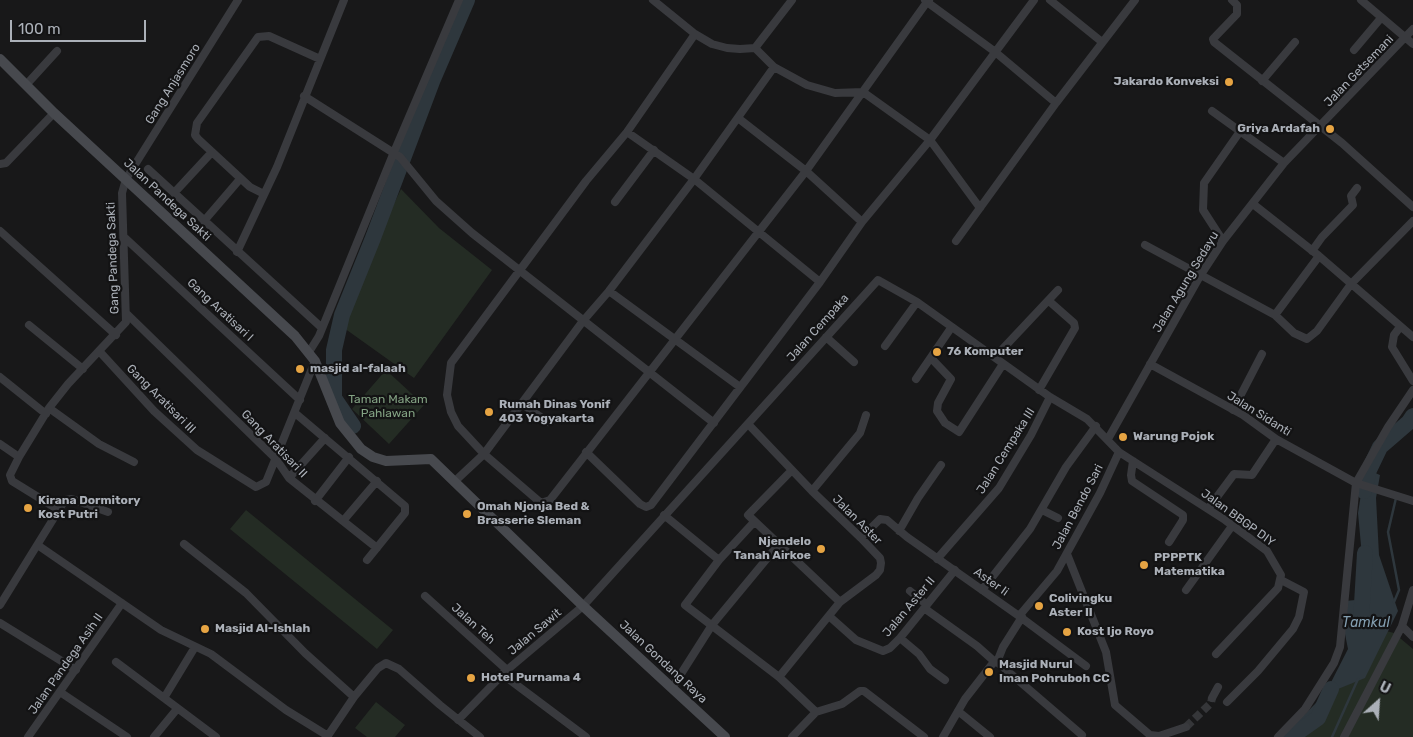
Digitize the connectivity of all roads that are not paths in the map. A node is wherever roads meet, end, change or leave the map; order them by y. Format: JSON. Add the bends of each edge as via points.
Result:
{"nodes":[{"id":1,"x":238,"y":0,"type":"edge"},
{"id":2,"x":344,"y":0,"type":"edge"},
{"id":3,"x":459,"y":0,"type":"edge"},
{"id":4,"x":653,"y":0,"type":"edge"},
{"id":5,"x":792,"y":0,"type":"edge"},
{"id":6,"x":1034,"y":0,"type":"edge"},
{"id":7,"x":1050,"y":0,"type":"edge"},
{"id":8,"x":1135,"y":0,"type":"edge"},
{"id":9,"x":1232,"y":0,"type":"edge"},
{"id":10,"x":1361,"y":0,"type":"edge"},
{"id":11,"x":927,"y":1,"type":"edge"},
{"id":12,"x":1381,"y":18,"type":"junction"},
{"id":13,"x":1413,"y":29,"type":"edge"},
{"id":14,"x":695,"y":34,"type":"junction"},
{"id":15,"x":1406,"y":38,"type":"junction"},
{"id":16,"x":1102,"y":42,"type":"junction"},
{"id":17,"x":1294,"y":42,"type":"dead end"},
{"id":18,"x":1413,"y":44,"type":"edge"},
{"id":19,"x":755,"y":48,"type":"junction"},
{"id":20,"x":1354,"y":50,"type":"dead end"},
{"id":21,"x":57,"y":51,"type":"dead end"},
{"id":22,"x":994,"y":51,"type":"junction"},
{"id":23,"x":320,"y":59,"type":"junction"},
{"id":24,"x":0,"y":60,"type":"edge"},
{"id":25,"x":774,"y":67,"type":"junction"},
{"id":26,"x":1262,"y":81,"type":"junction"},
{"id":27,"x":26,"y":85,"type":"junction"},
{"id":28,"x":862,"y":92,"type":"junction"},
{"id":29,"x":304,"y":96,"type":"junction"},
{"id":30,"x":1056,"y":103,"type":"junction"},
{"id":31,"x":1212,"y":111,"type":"dead end"},
{"id":32,"x":54,"y":113,"type":"junction"},
{"id":33,"x":738,"y":118,"type":"junction"},
{"id":34,"x":1320,"y":128,"type":"junction"},
{"id":35,"x":1241,"y":130,"type":"junction"},
{"id":36,"x":626,"y":132,"type":"junction"},
{"id":37,"x":930,"y":140,"type":"junction"},
{"id":38,"x":654,"y":150,"type":"junction"},
{"id":39,"x":212,"y":152,"type":"junction"},
{"id":40,"x":397,"y":154,"type":"junction"},
{"id":41,"x":1284,"y":163,"type":"junction"},
{"id":42,"x":0,"y":164,"type":"edge"},
{"id":43,"x":148,"y":169,"type":"dead end"},
{"id":44,"x":806,"y":171,"type":"junction"},
{"id":45,"x":126,"y":179,"type":"junction"},
{"id":46,"x":240,"y":179,"type":"junction"},
{"id":47,"x":694,"y":179,"type":"junction"},
{"id":48,"x":1357,"y":188,"type":"dead end"},
{"id":49,"x":174,"y":193,"type":"junction"},
{"id":50,"x":264,"y":194,"type":"junction"},
{"id":51,"x":615,"y":202,"type":"dead end"},
{"id":52,"x":1253,"y":204,"type":"junction"},
{"id":53,"x":1413,"y":207,"type":"edge"},
{"id":54,"x":980,"y":208,"type":"junction"},
{"id":55,"x":1413,"y":220,"type":"edge"},
{"id":56,"x":204,"y":221,"type":"junction"},
{"id":57,"x":862,"y":222,"type":"junction"},
{"id":58,"x":0,"y":231,"type":"edge"},
{"id":59,"x":758,"y":232,"type":"junction"},
{"id":60,"x":125,"y":238,"type":"junction"},
{"id":61,"x":956,"y":241,"type":"dead end"},
{"id":62,"x":1223,"y":241,"type":"junction"},
{"id":63,"x":1145,"y":245,"type":"dead end"},
{"id":64,"x":1312,"y":251,"type":"junction"},
{"id":65,"x":237,"y":252,"type":"junction"},
{"id":66,"x":1319,"y":256,"type":"junction"},
{"id":67,"x":521,"y":270,"type":"junction"},
{"id":68,"x":1200,"y":276,"type":"junction"},
{"id":69,"x":820,"y":282,"type":"junction"},
{"id":70,"x":1351,"y":284,"type":"junction"},
{"id":71,"x":1058,"y":290,"type":"dead end"},
{"id":72,"x":609,"y":291,"type":"junction"},
{"id":73,"x":1049,"y":301,"type":"junction"},
{"id":74,"x":917,"y":302,"type":"junction"},
{"id":75,"x":127,"y":314,"type":"junction"},
{"id":76,"x":1275,"y":315,"type":"junction"},
{"id":77,"x":583,"y":321,"type":"junction"},
{"id":78,"x":29,"y":324,"type":"dead end"},
{"id":79,"x":1400,"y":327,"type":"junction"},
{"id":80,"x":322,"y":328,"type":"junction"},
{"id":81,"x":951,"y":328,"type":"junction"},
{"id":82,"x":116,"y":335,"type":"junction"},
{"id":83,"x":826,"y":337,"type":"junction"},
{"id":84,"x":1413,"y":337,"type":"edge"},
{"id":85,"x":676,"y":338,"type":"junction"},
{"id":86,"x":885,"y":346,"type":"dead end"},
{"id":87,"x":100,"y":352,"type":"junction"},
{"id":88,"x":1262,"y":354,"type":"dead end"},
{"id":89,"x":312,"y":357,"type":"junction"},
{"id":90,"x":995,"y":357,"type":"junction"},
{"id":91,"x":931,"y":358,"type":"junction"},
{"id":92,"x":854,"y":362,"type":"dead end"},
{"id":93,"x":1003,"y":364,"type":"junction"},
{"id":94,"x":1150,"y":364,"type":"junction"},
{"id":95,"x":83,"y":369,"type":"junction"},
{"id":96,"x":649,"y":372,"type":"junction"},
{"id":97,"x":0,"y":377,"type":"edge"},
{"id":98,"x":916,"y":379,"type":"dead end"},
{"id":99,"x":1413,"y":381,"type":"edge"},
{"id":100,"x":740,"y":387,"type":"junction"},
{"id":101,"x":1039,"y":390,"type":"junction"},
{"id":102,"x":1413,"y":390,"type":"edge"},
{"id":103,"x":1050,"y":397,"type":"junction"},
{"id":104,"x":300,"y":400,"type":"junction"},
{"id":105,"x":522,"y":404,"type":"junction"},
{"id":106,"x":1234,"y":410,"type":"junction"},
{"id":107,"x":47,"y":411,"type":"junction"},
{"id":108,"x":294,"y":412,"type":"junction"},
{"id":109,"x":866,"y":415,"type":"dead end"},
{"id":110,"x":548,"y":422,"type":"dead end"},
{"id":111,"x":714,"y":423,"type":"junction"},
{"id":112,"x":749,"y":425,"type":"junction"},
{"id":113,"x":1096,"y":426,"type":"junction"},
{"id":114,"x":325,"y":438,"type":"junction"},
{"id":115,"x":1276,"y":439,"type":"junction"},
{"id":116,"x":1110,"y":442,"type":"junction"},
{"id":117,"x":0,"y":444,"type":"edge"},
{"id":118,"x":586,"y":452,"type":"junction"},
{"id":119,"x":1118,"y":452,"type":"junction"},
{"id":120,"x":484,"y":454,"type":"junction"},
{"id":121,"x":19,"y":457,"type":"junction"},
{"id":122,"x":349,"y":457,"type":"junction"},
{"id":123,"x":276,"y":459,"type":"junction"},
{"id":124,"x":1133,"y":461,"type":"junction"},
{"id":125,"x":134,"y":462,"type":"dead end"},
{"id":126,"x":941,"y":465,"type":"dead end"},
{"id":127,"x":792,"y":470,"type":"junction"},
{"id":128,"x":290,"y":478,"type":"junction"},
{"id":129,"x":377,"y":481,"type":"junction"},
{"id":130,"x":454,"y":482,"type":"junction"},
{"id":131,"x":1358,"y":484,"type":"junction"},
{"id":132,"x":812,"y":491,"type":"junction"},
{"id":133,"x":1412,"y":500,"type":"edge"},
{"id":134,"x":316,"y":501,"type":"junction"},
{"id":135,"x":1208,"y":509,"type":"junction"},
{"id":136,"x":59,"y":510,"type":"junction"},
{"id":137,"x":1042,"y":510,"type":"junction"},
{"id":138,"x":108,"y":512,"type":"dead end"},
{"id":139,"x":664,"y":515,"type":"junction"},
{"id":140,"x":1058,"y":518,"type":"dead end"},
{"id":141,"x":343,"y":521,"type":"junction"},
{"id":142,"x":754,"y":522,"type":"junction"},
{"id":143,"x":1232,"y":526,"type":"junction"},
{"id":144,"x":899,"y":531,"type":"junction"},
{"id":145,"x":861,"y":538,"type":"junction"},
{"id":146,"x":1169,"y":542,"type":"dead end"},
{"id":147,"x":184,"y":544,"type":"dead end"},
{"id":148,"x":778,"y":544,"type":"junction"},
{"id":149,"x":39,"y":546,"type":"junction"},
{"id":150,"x":377,"y":548,"type":"junction"},
{"id":151,"x":1067,"y":554,"type":"junction"},
{"id":152,"x":937,"y":558,"type":"junction"},
{"id":153,"x":367,"y":560,"type":"dead end"},
{"id":154,"x":719,"y":560,"type":"junction"},
{"id":155,"x":954,"y":570,"type":"junction"},
{"id":156,"x":1281,"y":580,"type":"junction"},
{"id":157,"x":982,"y":590,"type":"junction"},
{"id":158,"x":1186,"y":590,"type":"dead end"},
{"id":159,"x":1413,"y":590,"type":"edge"},
{"id":160,"x":910,"y":591,"type":"dead end"},
{"id":161,"x":425,"y":596,"type":"dead end"},
{"id":162,"x":840,"y":602,"type":"junction"},
{"id":163,"x":122,"y":603,"type":"junction"},
{"id":164,"x":0,"y":605,"type":"edge"},
{"id":165,"x":583,"y":606,"type":"junction"},
{"id":166,"x":926,"y":606,"type":"junction"},
{"id":167,"x":829,"y":616,"type":"junction"},
{"id":168,"x":1020,"y":616,"type":"junction"},
{"id":169,"x":0,"y":623,"type":"edge"},
{"id":170,"x":712,"y":625,"type":"junction"},
{"id":171,"x":1402,"y":626,"type":"junction"},
{"id":172,"x":1413,"y":637,"type":"edge"},
{"id":173,"x":900,"y":638,"type":"junction"},
{"id":174,"x":195,"y":647,"type":"junction"},
{"id":175,"x":1216,"y":654,"type":"dead end"},
{"id":176,"x":116,"y":662,"type":"dead end"},
{"id":177,"x":996,"y":662,"type":"junction"},
{"id":178,"x":1086,"y":666,"type":"dead end"},
{"id":179,"x":76,"y":670,"type":"junction"},
{"id":180,"x":504,"y":672,"type":"junction"},
{"id":181,"x":779,"y":677,"type":"junction"},
{"id":182,"x":945,"y":680,"type":"dead end"},
{"id":183,"x":1218,"y":687,"type":"dead end"},
{"id":184,"x":672,"y":688,"type":"junction"},
{"id":185,"x":60,"y":692,"type":"junction"},
{"id":186,"x":354,"y":697,"type":"junction"},
{"id":187,"x":164,"y":698,"type":"junction"},
{"id":188,"x":1212,"y":698,"type":"tunnel mouth"},
{"id":189,"x":1227,"y":702,"type":"dead end"},
{"id":190,"x":177,"y":709,"type":"junction"},
{"id":191,"x":958,"y":711,"type":"junction"},
{"id":192,"x":816,"y":712,"type":"junction"},
{"id":193,"x":458,"y":720,"type":"junction"},
{"id":194,"x":1186,"y":727,"type":"tunnel mouth"},
{"id":195,"x":718,"y":735,"type":"edge"},
{"id":196,"x":1082,"y":735,"type":"dead end"},
{"id":197,"x":33,"y":736,"type":"edge"},
{"id":198,"x":127,"y":737,"type":"edge"},
{"id":199,"x":154,"y":737,"type":"edge"},
{"id":200,"x":216,"y":737,"type":"edge"},
{"id":201,"x":327,"y":737,"type":"edge"},
{"id":202,"x":480,"y":737,"type":"edge"},
{"id":203,"x":586,"y":737,"type":"edge"},
{"id":204,"x":792,"y":737,"type":"edge"},
{"id":205,"x":924,"y":737,"type":"edge"},
{"id":206,"x":943,"y":737,"type":"edge"},
{"id":207,"x":990,"y":737,"type":"edge"},
{"id":208,"x":1278,"y":737,"type":"edge"},
{"id":209,"x":1344,"y":737,"type":"edge"}],
"edges":[{"from":1,"to":45,"type":"street","name":"Gang Anjasmoro"},
{"from":2,"to":23,"type":"street"},
{"from":3,"to":40,"type":"street"},
{"from":4,"to":14,"type":"street"},
{"from":5,"to":19,"type":"street"},
{"from":6,"to":22,"type":"street"},
{"from":7,"to":16,"type":"street"},
{"from":8,"to":16,"type":"street"},
{"from":9,"to":26,"type":"street","via":[[1237,5],[1237,14],[1213,41]]},
{"from":10,"to":12,"type":"street"},
{"from":11,"to":22,"type":"street"},
{"from":11,"to":28,"type":"street"},
{"from":12,"to":15,"type":"street"},
{"from":12,"to":20,"type":"street"},
{"from":13,"to":15,"type":"street","name":"Jalan Getsemani"},
{"from":14,"to":19,"type":"street","via":[[727,48]]},
{"from":14,"to":36,"type":"street"},
{"from":15,"to":18,"type":"street"},
{"from":15,"to":34,"type":"street","name":"Jalan Getsemani"},
{"from":16,"to":30,"type":"street"},
{"from":17,"to":26,"type":"street"},
{"from":19,"to":25,"type":"street"},
{"from":21,"to":27,"type":"street"},
{"from":22,"to":30,"type":"street"},
{"from":22,"to":37,"type":"street"},
{"from":23,"to":29,"type":"street"},
{"from":23,"to":39,"type":"street","via":[[269,36],[258,37],[197,123],[195,135]]},
{"from":24,"to":27,"type":"main road","name":"Jalan Pandega Sakti"},
{"from":25,"to":28,"type":"street","via":[[807,84],[835,93]]},
{"from":25,"to":33,"type":"street"},
{"from":26,"to":34,"type":"street"},
{"from":27,"to":32,"type":"main road","name":"Jalan Pandega Sakti"},
{"from":28,"to":37,"type":"street"},
{"from":28,"to":44,"type":"street"},
{"from":29,"to":40,"type":"street"},
{"from":29,"to":50,"type":"street"},
{"from":30,"to":54,"type":"street"},
{"from":31,"to":35,"type":"street"},
{"from":32,"to":42,"type":"street","via":[[6,163]]},
{"from":32,"to":45,"type":"main road","name":"Jalan Pandega Sakti"},
{"from":33,"to":44,"type":"street"},
{"from":33,"to":47,"type":"street"},
{"from":34,"to":41,"type":"street","name":"Jalan Agung Sedayu"},
{"from":34,"to":53,"type":"street","via":[[1342,143]]},
{"from":35,"to":41,"type":"street"},
{"from":35,"to":62,"type":"street","via":[[1204,183],[1204,210]]},
{"from":36,"to":38,"type":"street"},
{"from":36,"to":67,"type":"street"},
{"from":37,"to":54,"type":"street"},
{"from":37,"to":57,"type":"street"},
{"from":38,"to":47,"type":"street"},
{"from":38,"to":51,"type":"street"},
{"from":39,"to":46,"type":"street"},
{"from":39,"to":49,"type":"street"},
{"from":40,"to":67,"type":"street","via":[[441,206]]},
{"from":40,"to":80,"type":"street"},
{"from":41,"to":52,"type":"street","name":"Jalan Agung Sedayu"},
{"from":43,"to":49,"type":"street"},
{"from":44,"to":57,"type":"street"},
{"from":44,"to":59,"type":"street"},
{"from":45,"to":60,"type":"street","name":"Gang Pandega Sakti","via":[[122,193]]},
{"from":45,"to":89,"type":"main road","name":"Jalan Pandega Sakti","via":[[295,336]]},
{"from":46,"to":50,"type":"street"},
{"from":46,"to":56,"type":"street"},
{"from":47,"to":59,"type":"street"},
{"from":47,"to":72,"type":"street"},
{"from":48,"to":64,"type":"street","via":[[1351,196],[1353,205]]},
{"from":49,"to":56,"type":"street"},
{"from":50,"to":65,"type":"street"},
{"from":52,"to":62,"type":"street","name":"Jalan Agung Sedayu"},
{"from":52,"to":64,"type":"street"},
{"from":54,"to":61,"type":"street"},
{"from":55,"to":70,"type":"street"},
{"from":56,"to":65,"type":"street"},
{"from":57,"to":69,"type":"street"},
{"from":58,"to":82,"type":"street"},
{"from":59,"to":69,"type":"street"},
{"from":59,"to":85,"type":"street"},
{"from":60,"to":75,"type":"street","name":"Gang Pandega Sakti"},
{"from":60,"to":104,"type":"street","name":"Gang Aratisari I"},
{"from":62,"to":68,"type":"street","name":"Jalan Agung Sedayu"},
{"from":63,"to":68,"type":"street"},
{"from":64,"to":66,"type":"street"},
{"from":65,"to":80,"type":"street"},
{"from":66,"to":70,"type":"street"},
{"from":66,"to":76,"type":"street"},
{"from":67,"to":77,"type":"street"},
{"from":67,"to":120,"type":"street","via":[[462,346],[449,371],[451,412],[458,426]]},
{"from":68,"to":76,"type":"street"},
{"from":68,"to":94,"type":"street","name":"Jalan Agung Sedayu"},
{"from":69,"to":100,"type":"street"},
{"from":70,"to":76,"type":"street","via":[[1310,338],[1297,336]]},
{"from":70,"to":79,"type":"street"},
{"from":71,"to":73,"type":"street"},
{"from":72,"to":77,"type":"street"},
{"from":72,"to":85,"type":"street"},
{"from":73,"to":90,"type":"street"},
{"from":73,"to":101,"type":"street","via":[[1074,323],[1074,328]]},
{"from":74,"to":81,"type":"street","name":"Jalan Cempaka"},
{"from":74,"to":83,"type":"street","name":"Jalan Cempaka","via":[[878,280]]},
{"from":74,"to":86,"type":"street"},
{"from":75,"to":82,"type":"street","name":"Gang Pandega Sakti","via":[[126,322]]},
{"from":75,"to":123,"type":"street","name":"Gang Aratisari II"},
{"from":77,"to":96,"type":"street"},
{"from":77,"to":105,"type":"street"},
{"from":78,"to":95,"type":"street"},
{"from":79,"to":84,"type":"street"},
{"from":79,"to":99,"type":"street","via":[[1394,335],[1392,347]]},
{"from":80,"to":89,"type":"street"},
{"from":81,"to":90,"type":"street","name":"Jalan Cempaka"},
{"from":81,"to":91,"type":"street"},
{"from":82,"to":87,"type":"street","name":"Gang Pandega Sakti"},
{"from":83,"to":92,"type":"street"},
{"from":83,"to":112,"type":"street","name":"Jalan Cempaka"},
{"from":85,"to":96,"type":"street"},
{"from":85,"to":100,"type":"street"},
{"from":87,"to":95,"type":"street","name":"Gang Pandega Sakti"},
{"from":87,"to":123,"type":"street","name":"Gang Aratisari III","via":[[154,411],[197,450],[248,483],[262,486]]},
{"from":88,"to":106,"type":"street"},
{"from":89,"to":104,"type":"street"},
{"from":89,"to":130,"type":"main road","name":"Jalan Gondang Raya","via":[[340,423],[361,448],[373,457],[386,460],[431,459]]},
{"from":90,"to":93,"type":"street","name":"Jalan Cempaka"},
{"from":91,"to":93,"type":"street","via":[[951,379],[938,402],[937,411],[945,423],[958,432]]},
{"from":91,"to":98,"type":"street"},
{"from":93,"to":101,"type":"street","name":"Jalan Cempaka"},
{"from":94,"to":106,"type":"street","name":"Jalan Sidanti"},
{"from":94,"to":116,"type":"street","name":"Jalan Agung Sedayu"},
{"from":95,"to":107,"type":"street","name":"Gang Pandega Sakti"},
{"from":96,"to":111,"type":"street"},
{"from":96,"to":118,"type":"street"},
{"from":97,"to":107,"type":"street"},
{"from":100,"to":111,"type":"street"},
{"from":101,"to":103,"type":"street","name":"Jalan Cempaka"},
{"from":102,"to":131,"type":"street","via":[[1388,426]]},
{"from":103,"to":113,"type":"street","name":"Jalan Cempaka"},
{"from":103,"to":152,"type":"street","name":"Jalan Cempaka III","via":[[999,488]]},
{"from":104,"to":108,"type":"street"},
{"from":105,"to":110,"type":"street"},
{"from":105,"to":120,"type":"street"},
{"from":106,"to":115,"type":"street","name":"Jalan Sidanti"},
{"from":107,"to":121,"type":"street","name":"Gang Pandega Sakti"},
{"from":107,"to":125,"type":"street"},
{"from":108,"to":114,"type":"street"},
{"from":108,"to":123,"type":"street"},
{"from":109,"to":132,"type":"street","via":[[860,433]]},
{"from":111,"to":118,"type":"street","via":[[648,507],[640,504]]},
{"from":112,"to":127,"type":"street","name":"Jalan Aster"},
{"from":112,"to":139,"type":"street","name":"Jalan Cempaka"},
{"from":113,"to":116,"type":"street","name":"Jalan Cempaka"},
{"from":113,"to":137,"type":"street","via":[[1066,467]]},
{"from":114,"to":122,"type":"street"},
{"from":114,"to":128,"type":"street"},
{"from":115,"to":131,"type":"street","name":"Jalan Sidanti"},
{"from":115,"to":135,"type":"street","via":[[1252,475],[1234,474]]},
{"from":116,"to":119,"type":"street","name":"Jalan BBGP DIY"},
{"from":117,"to":121,"type":"street"},
{"from":118,"to":120,"type":"street","via":[[550,500],[541,503]]},
{"from":119,"to":124,"type":"street","name":"Jalan BBGP DIY"},
{"from":119,"to":151,"type":"street","name":"Jalan Bendo Sari"},
{"from":120,"to":130,"type":"street"},
{"from":121,"to":136,"type":"street","name":"Gang Pandega Sakti","via":[[10,475],[12,480]]},
{"from":122,"to":129,"type":"street"},
{"from":122,"to":134,"type":"street"},
{"from":123,"to":128,"type":"street","name":"Gang Aratisari II"},
{"from":124,"to":135,"type":"street","name":"Jalan BBGP DIY"},
{"from":124,"to":146,"type":"street","via":[[1131,476],[1136,485],[1183,514],[1183,520]]},
{"from":126,"to":144,"type":"street"},
{"from":127,"to":132,"type":"street","name":"Jalan Aster"},
{"from":127,"to":142,"type":"street","via":[[748,515]]},
{"from":128,"to":134,"type":"street","name":"Gang Aratisari II"},
{"from":129,"to":141,"type":"street"},
{"from":129,"to":150,"type":"street","via":[[400,501],[405,510]]},
{"from":130,"to":165,"type":"main road","name":"Jalan Gondang Raya"},
{"from":131,"to":133,"type":"street","name":"Jalan Sidanti"},
{"from":131,"to":208,"type":"street","via":[[1340,647],[1334,663],[1305,709]]},
{"from":132,"to":145,"type":"street","name":"Jalan Aster"},
{"from":134,"to":141,"type":"street","name":"Gang Aratisari II"},
{"from":135,"to":143,"type":"street","name":"Jalan BBGP DIY"},
{"from":136,"to":138,"type":"street","via":[[68,499]]},
{"from":136,"to":149,"type":"street"},
{"from":137,"to":140,"type":"street"},
{"from":137,"to":157,"type":"street"},
{"from":139,"to":154,"type":"street"},
{"from":139,"to":165,"type":"street","name":"Jalan Cempaka"},
{"from":141,"to":150,"type":"street","name":"Gang Aratisari II"},
{"from":142,"to":148,"type":"street"},
{"from":142,"to":154,"type":"street"},
{"from":143,"to":156,"type":"street","name":"Jalan BBGP DIY","via":[[1267,550],[1279,568]]},
{"from":143,"to":158,"type":"street"},
{"from":144,"to":145,"type":"street","name":"Aster Ii","via":[[880,519]]},
{"from":144,"to":152,"type":"street","name":"Aster Ii"},
{"from":145,"to":162,"type":"street","name":"Jalan Aster","via":[[880,558],[881,568]]},
{"from":147,"to":186,"type":"street","via":[[246,593]]},
{"from":148,"to":162,"type":"street"},
{"from":148,"to":170,"type":"street"},
{"from":149,"to":163,"type":"street"},
{"from":149,"to":164,"type":"street"},
{"from":150,"to":153,"type":"street"},
{"from":151,"to":168,"type":"street","name":"Jalan Bendo Sari","via":[[1050,581]]},
{"from":151,"to":194,"type":"street","via":[[1106,652],[1115,705],[1150,735],[1159,736]]},
{"from":152,"to":155,"type":"street","name":"Aster Ii"},
{"from":154,"to":170,"type":"street","via":[[685,603]]},
{"from":155,"to":157,"type":"street","name":"Aster Ii"},
{"from":155,"to":166,"type":"street","name":"Jalan Aster II"},
{"from":156,"to":175,"type":"street","via":[[1274,594]]},
{"from":156,"to":189,"type":"street","via":[[1304,592],[1299,617],[1293,629]]},
{"from":157,"to":168,"type":"street","name":"Aster Ii"},
{"from":159,"to":171,"type":"street"},
{"from":160,"to":166,"type":"street"},
{"from":161,"to":180,"type":"street","name":"Jalan Teh"},
{"from":162,"to":167,"type":"street","name":"Jalan Aster"},
{"from":163,"to":174,"type":"street","via":[[161,630]]},
{"from":163,"to":179,"type":"street","name":"Jalan Pandega Asih II"},
{"from":165,"to":180,"type":"street","name":"Jalan Sawit"},
{"from":165,"to":184,"type":"main road","name":"Jalan Gondang Raya"},
{"from":166,"to":173,"type":"street","name":"Jalan Aster II"},
{"from":166,"to":177,"type":"street"},
{"from":167,"to":173,"type":"street","name":"Jalan Aster II","via":[[856,640],[883,651]]},
{"from":167,"to":181,"type":"street","name":"Jalan Aster"},
{"from":168,"to":177,"type":"street","name":"Jalan Bendo Sari"},
{"from":168,"to":178,"type":"street","name":"Aster Ii"},
{"from":169,"to":179,"type":"street"},
{"from":170,"to":181,"type":"street"},
{"from":170,"to":184,"type":"street"},
{"from":171,"to":172,"type":"street"},
{"from":171,"to":209,"type":"street"},
{"from":173,"to":182,"type":"street"},
{"from":174,"to":187,"type":"street"},
{"from":174,"to":201,"type":"street","via":[[211,654]]},
{"from":176,"to":187,"type":"street"},
{"from":177,"to":191,"type":"street","name":"Jalan Bendo Sari"},
{"from":177,"to":196,"type":"street"},
{"from":179,"to":185,"type":"street","name":"Jalan Pandega Asih II"},
{"from":180,"to":193,"type":"street","name":"Jalan Sawit"},
{"from":180,"to":203,"type":"street","name":"Jalan Teh"},
{"from":181,"to":192,"type":"street"},
{"from":183,"to":188,"type":"street"},
{"from":184,"to":195,"type":"main road","name":"Jalan Gondang Raya"},
{"from":185,"to":197,"type":"street","name":"Jalan Pandega Asih II"},
{"from":185,"to":198,"type":"street"},
{"from":186,"to":193,"type":"street","via":[[378,668],[389,663]]},
{"from":186,"to":201,"type":"street"},
{"from":187,"to":190,"type":"street"},
{"from":190,"to":199,"type":"street"},
{"from":190,"to":200,"type":"street"},
{"from":191,"to":206,"type":"street","name":"Jalan Bendo Sari"},
{"from":191,"to":207,"type":"street"},
{"from":192,"to":204,"type":"street"},
{"from":192,"to":205,"type":"street","via":[[842,704],[864,691]]},
{"from":193,"to":202,"type":"street"}]}
